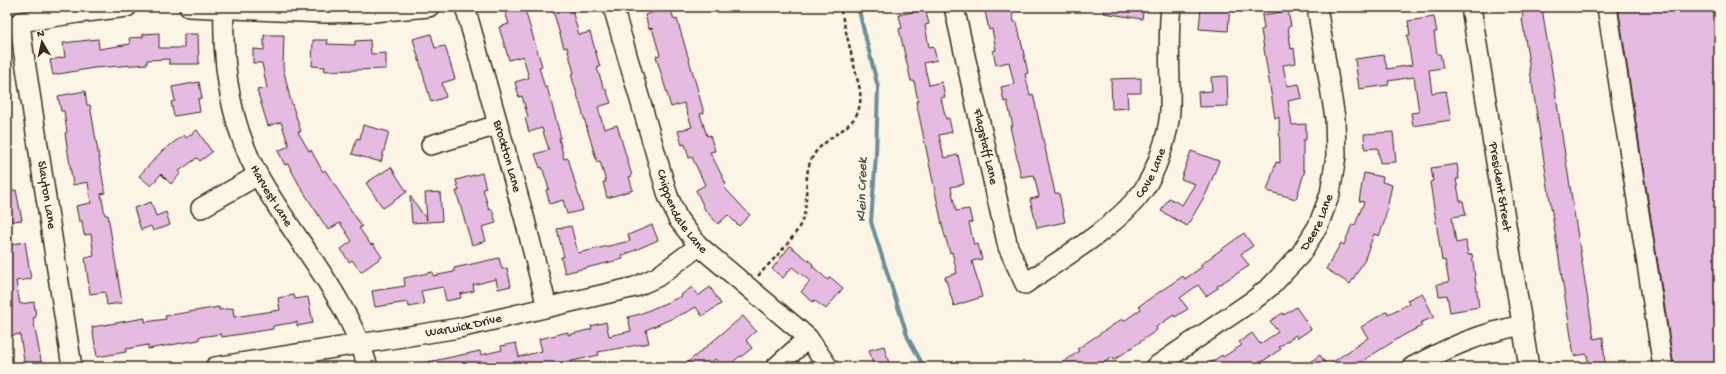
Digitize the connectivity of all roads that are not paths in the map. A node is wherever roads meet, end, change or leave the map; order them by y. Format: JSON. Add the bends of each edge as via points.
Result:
{"nodes":[{"id":1,"x":127,"y":7,"type":"edge"},
{"id":2,"x":189,"y":7,"type":"edge"},
{"id":3,"x":429,"y":7,"type":"edge"},
{"id":4,"x":465,"y":7,"type":"edge"},
{"id":5,"x":613,"y":7,"type":"edge"},
{"id":6,"x":954,"y":7,"type":"edge"},
{"id":7,"x":1172,"y":7,"type":"edge"},
{"id":8,"x":1317,"y":7,"type":"edge"},
{"id":9,"x":1471,"y":7,"type":"edge"},
{"id":10,"x":1607,"y":7,"type":"edge"},
{"id":11,"x":224,"y":8,"type":"edge"},
{"id":12,"x":498,"y":125,"type":"junction"},
{"id":13,"x":431,"y":145,"type":"dead end"},
{"id":14,"x":258,"y":175,"type":"junction"},
{"id":15,"x":201,"y":208,"type":"dead end"},
{"id":16,"x":698,"y":246,"type":"junction"},
{"id":17,"x":1025,"y":284,"type":"joint"},
{"id":18,"x":547,"y":307,"type":"junction"},
{"id":19,"x":1523,"y":325,"type":"junction"},
{"id":20,"x":808,"y":338,"type":"junction"},
{"id":21,"x":361,"y":344,"type":"junction"},
{"id":22,"x":72,"y":367,"type":"edge"},
{"id":23,"x":215,"y":367,"type":"edge"},
{"id":24,"x":368,"y":367,"type":"edge"},
{"id":25,"x":776,"y":367,"type":"edge"},
{"id":26,"x":828,"y":367,"type":"edge"},
{"id":27,"x":1155,"y":367,"type":"edge"},
{"id":28,"x":1412,"y":367,"type":"edge"},
{"id":29,"x":1529,"y":367,"type":"edge"},
{"id":30,"x":1663,"y":367,"type":"edge"}],
"edges":[{"from":1,"to":22,"type":"street","name":"Slayton Lane","via":[[20,22]]},
{"from":2,"to":11,"type":"street"},
{"from":3,"to":11,"type":"street","via":[[339,13]]},
{"from":4,"to":12,"type":"street","name":"Brockton Lane"},
{"from":5,"to":16,"type":"street","name":"Chippendale Lane","via":[[668,196],[678,219]]},
{"from":6,"to":17,"type":"street","name":"Flagstaff Lane","via":[[1008,247]]},
{"from":7,"to":17,"type":"street","name":"Cove Lane","via":[[1168,29],[1170,111],[1167,134],[1160,156],[1142,192],[1111,223]]},
{"from":8,"to":27,"type":"street","name":"Deere Lane","via":[[1335,118],[1336,156],[1330,194],[1318,226],[1300,255],[1272,285]]},
{"from":9,"to":19,"type":"street","name":"President Street"},
{"from":10,"to":30,"type":"street"},
{"from":11,"to":14,"type":"street","name":"Harvest Lane","via":[[225,64],[231,99],[244,144]]},
{"from":12,"to":13,"type":"street"},
{"from":12,"to":18,"type":"street","name":"Brockton Lane"},
{"from":14,"to":15,"type":"street"},
{"from":14,"to":21,"type":"street","name":"Harvest Lane","via":[[338,298]]},
{"from":16,"to":18,"type":"street","name":"Warwick Drive","via":[[657,277],[635,287]]},
{"from":16,"to":20,"type":"street","name":"Chippendale Lane"},
{"from":18,"to":21,"type":"street","name":"Warwick Drive","via":[[459,328]]},
{"from":19,"to":28,"type":"street","via":[[1499,329],[1452,346]]},
{"from":19,"to":29,"type":"street","name":"President Street"},
{"from":20,"to":25,"type":"street"},
{"from":20,"to":26,"type":"street","name":"Chippendale Lane"},
{"from":21,"to":23,"type":"street","name":"Warwick Drive"},
{"from":21,"to":24,"type":"street","name":"Harvest Lane"}]}
